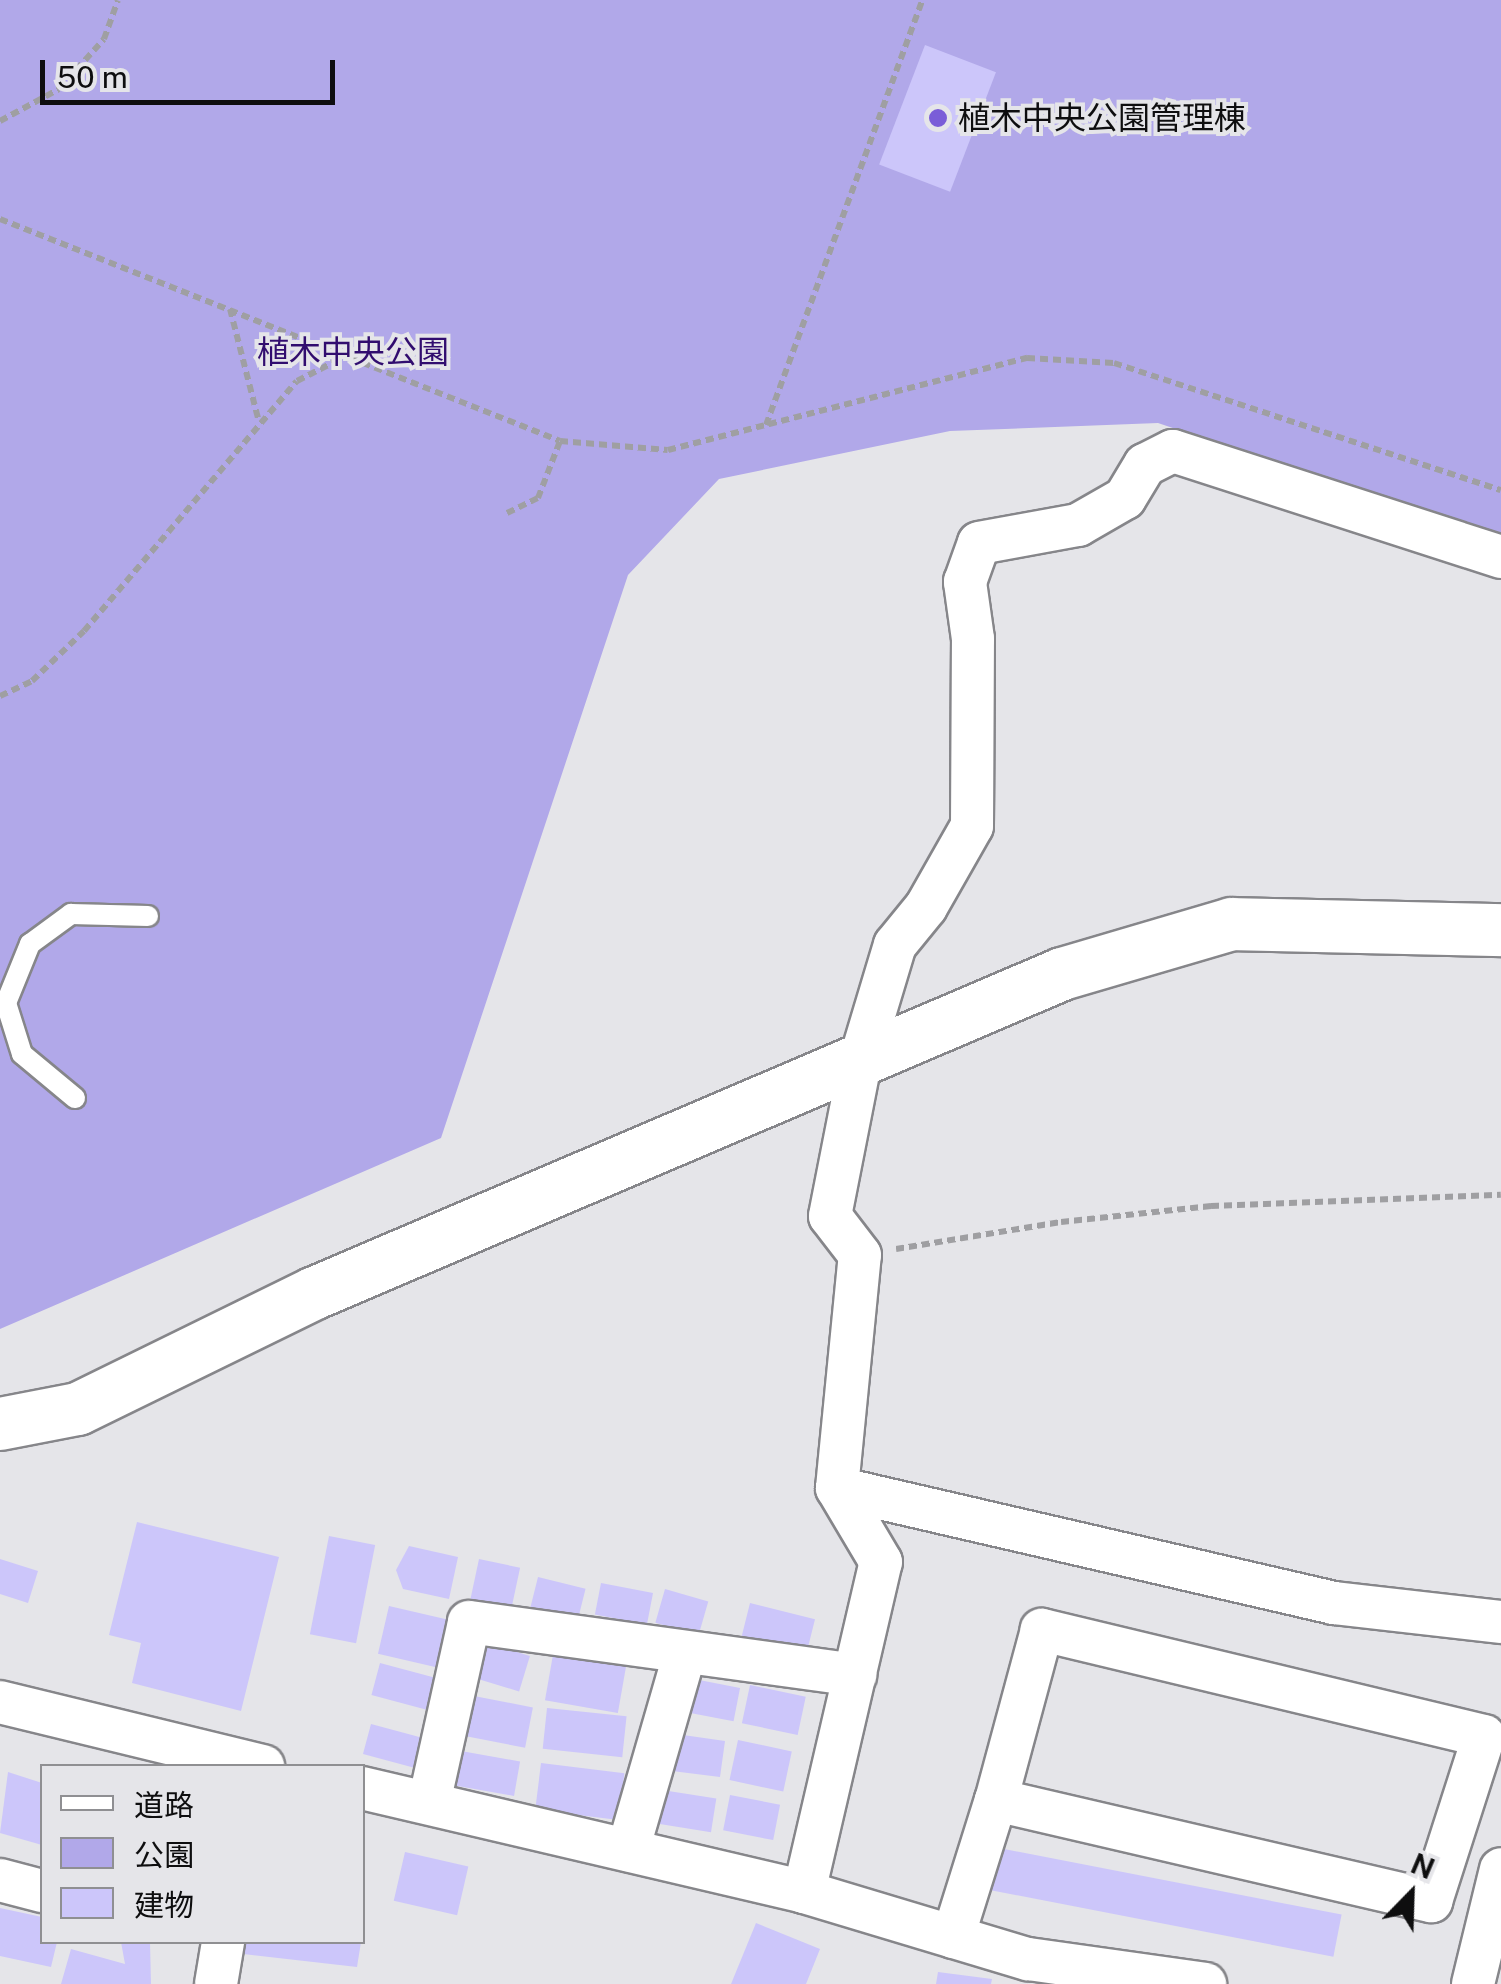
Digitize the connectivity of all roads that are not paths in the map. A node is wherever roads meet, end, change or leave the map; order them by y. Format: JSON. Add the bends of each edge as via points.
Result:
{"nodes":[{"id":1,"x":1501,"y":557,"type":"edge"},
{"id":2,"x":148,"y":916,"type":"dead end"},
{"id":3,"x":1501,"y":930,"type":"edge"},
{"id":4,"x":861,"y":1058,"type":"junction"},
{"id":5,"x":74,"y":1098,"type":"dead end"},
{"id":6,"x":0,"y":1424,"type":"edge"},
{"id":7,"x":838,"y":1488,"type":"junction"},
{"id":8,"x":1501,"y":1622,"type":"edge"},
{"id":9,"x":684,"y":1653,"type":"junction"},
{"id":10,"x":855,"y":1675,"type":"junction"},
{"id":11,"x":0,"y":1702,"type":"edge"},
{"id":12,"x":251,"y":1764,"type":"edge"},
{"id":13,"x":365,"y":1789,"type":"edge"},
{"id":14,"x":996,"y":1800,"type":"junction"},
{"id":15,"x":429,"y":1803,"type":"junction"},
{"id":16,"x":628,"y":1850,"type":"junction"},
{"id":17,"x":1501,"y":1869,"type":"edge"},
{"id":18,"x":0,"y":1880,"type":"edge"},
{"id":19,"x":40,"y":1890,"type":"edge"},
{"id":20,"x":804,"y":1892,"type":"junction"},
{"id":21,"x":954,"y":1937,"type":"junction"},
{"id":22,"x":223,"y":1944,"type":"edge"},
{"id":23,"x":1027,"y":1971,"type":"edge"},
{"id":24,"x":216,"y":1984,"type":"edge"},
{"id":25,"x":1198,"y":1984,"type":"edge"},
{"id":26,"x":1474,"y":1984,"type":"edge"}],
"edges":[{"from":1,"to":4,"type":"street","via":[[1173,451],[1145,465],[1125,498],[1078,526],[979,543],[965,582],[972,639],[972,826],[926,908],[895,945]]},
{"from":2,"to":5,"type":"lane","via":[[71,914],[30,944],[6,1003],[22,1054]]},
{"from":3,"to":4,"type":"street","via":[[1232,924],[1062,974]]},
{"from":4,"to":6,"type":"street","via":[[314,1293],[78,1408]]},
{"from":4,"to":7,"type":"street","via":[[830,1216],[860,1256]]},
{"from":7,"to":8,"type":"street","via":[[1334,1603]]},
{"from":7,"to":10,"type":"street","via":[[881,1562]]},
{"from":9,"to":10,"type":"street"},
{"from":9,"to":15,"type":"street","via":[[469,1622]]},
{"from":9,"to":16,"type":"street"},
{"from":10,"to":20,"type":"street"},
{"from":11,"to":12,"type":"street"},
{"from":13,"to":15,"type":"street"},
{"from":14,"to":14,"type":"street","via":[[1042,1630],[1484,1736],[1432,1901]]},
{"from":14,"to":21,"type":"street"},
{"from":15,"to":16,"type":"street"},
{"from":16,"to":20,"type":"street"},
{"from":17,"to":26,"type":"street"},
{"from":18,"to":19,"type":"street"},
{"from":20,"to":21,"type":"street"},
{"from":21,"to":23,"type":"street"},
{"from":22,"to":24,"type":"street"},
{"from":23,"to":25,"type":"street"}]}
